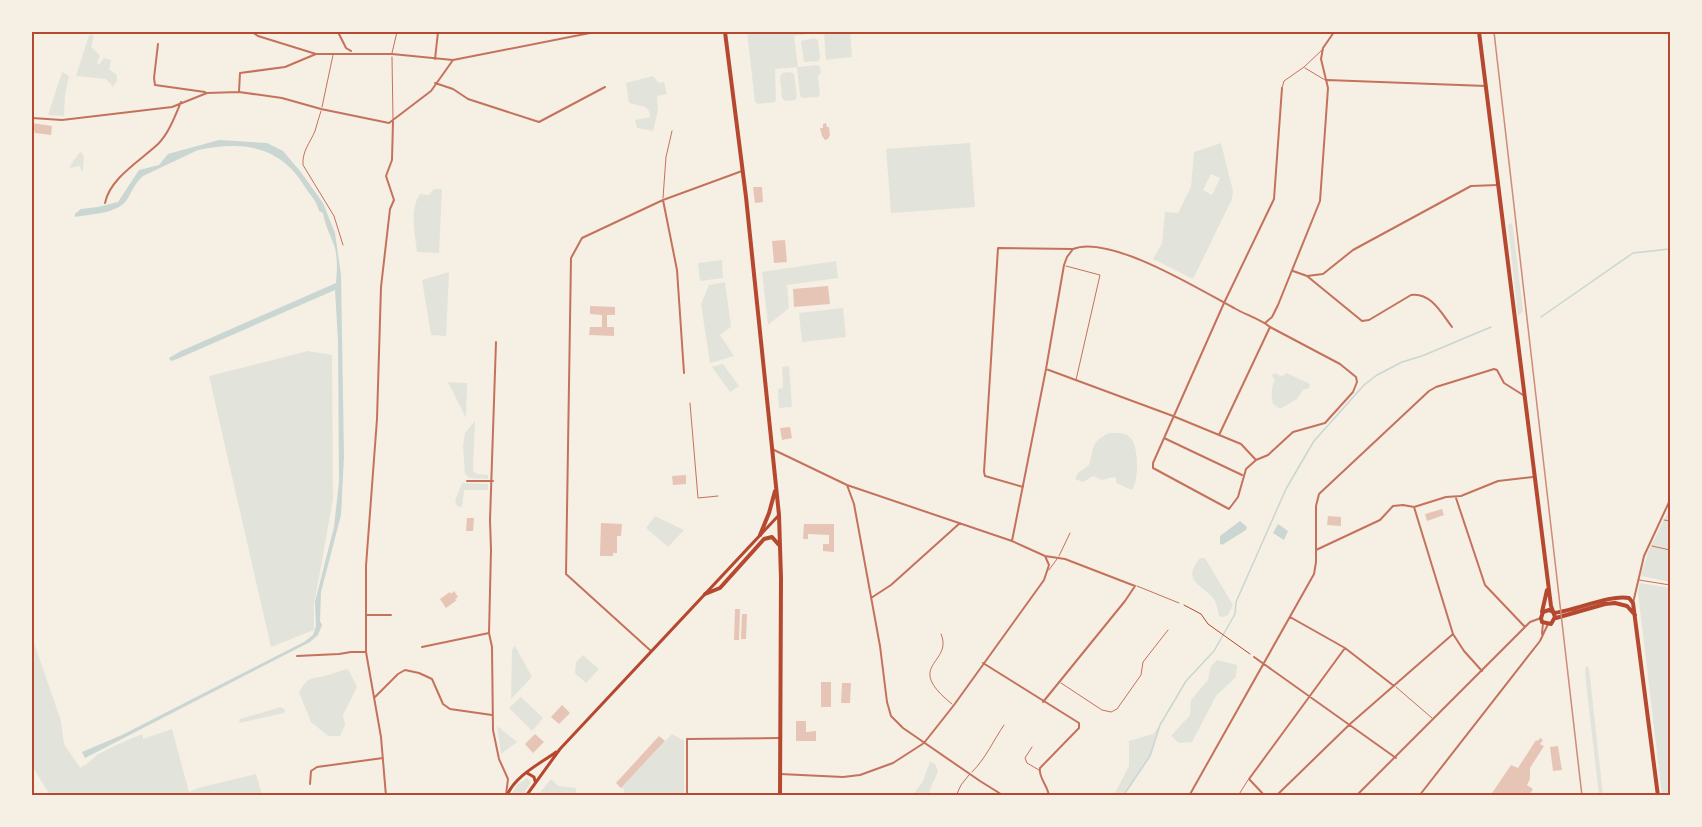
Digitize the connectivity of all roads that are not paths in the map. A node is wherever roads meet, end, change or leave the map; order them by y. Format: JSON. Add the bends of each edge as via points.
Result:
{"nodes":[{"id":1,"x":252,"y":32,"type":"edge"},
{"id":2,"x":338,"y":32,"type":"edge"},
{"id":3,"x":397,"y":32,"type":"edge"},
{"id":4,"x":438,"y":32,"type":"edge"},
{"id":5,"x":564,"y":32,"type":"edge"},
{"id":6,"x":595,"y":32,"type":"edge"},
{"id":7,"x":725,"y":32,"type":"edge"},
{"id":8,"x":1334,"y":32,"type":"edge"},
{"id":9,"x":1479,"y":32,"type":"edge"},
{"id":10,"x":563,"y":38,"type":"junction"},
{"id":11,"x":158,"y":44,"type":"dead end"},
{"id":12,"x":1323,"y":48,"type":"junction"},
{"id":13,"x":353,"y":52,"type":"junction"},
{"id":14,"x":333,"y":53,"type":"junction"},
{"id":15,"x":316,"y":54,"type":"junction"},
{"id":16,"x":392,"y":54,"type":"junction"},
{"id":17,"x":435,"y":59,"type":"junction"},
{"id":18,"x":453,"y":60,"type":"junction"},
{"id":19,"x":1304,"y":67,"type":"junction"},
{"id":20,"x":1326,"y":80,"type":"junction"},
{"id":21,"x":435,"y":83,"type":"junction"},
{"id":22,"x":1486,"y":86,"type":"junction"},
{"id":23,"x":605,"y":87,"type":"dead end"},
{"id":24,"x":1282,"y":88,"type":"joint"},
{"id":25,"x":239,"y":92,"type":"junction"},
{"id":26,"x":207,"y":93,"type":"junction"},
{"id":27,"x":182,"y":102,"type":"junction"},
{"id":28,"x":321,"y":109,"type":"junction"},
{"id":29,"x":32,"y":118,"type":"edge"},
{"id":30,"x":393,"y":121,"type":"junction"},
{"id":31,"x":672,"y":131,"type":"dead end"},
{"id":32,"x":742,"y":171,"type":"junction"},
{"id":33,"x":1498,"y":185,"type":"junction"},
{"id":34,"x":663,"y":200,"type":"junction"},
{"id":35,"x":105,"y":203,"type":"dead end"},
{"id":36,"x":343,"y":245,"type":"dead end"},
{"id":37,"x":1073,"y":249,"type":"junction"},
{"id":38,"x":1064,"y":265,"type":"junction"},
{"id":39,"x":1292,"y":271,"type":"junction"},
{"id":40,"x":1307,"y":276,"type":"junction"},
{"id":41,"x":1224,"y":303,"type":"junction"},
{"id":42,"x":1265,"y":323,"type":"junction"},
{"id":43,"x":1270,"y":327,"type":"junction"},
{"id":44,"x":1452,"y":327,"type":"dead end"},
{"id":45,"x":496,"y":342,"type":"dead end"},
{"id":46,"x":1046,"y":369,"type":"junction"},
{"id":47,"x":684,"y":373,"type":"dead end"},
{"id":48,"x":1076,"y":380,"type":"junction"},
{"id":49,"x":1523,"y":395,"type":"junction"},
{"id":50,"x":690,"y":403,"type":"dead end"},
{"id":51,"x":1173,"y":416,"type":"junction"},
{"id":52,"x":1219,"y":435,"type":"junction"},
{"id":53,"x":1164,"y":438,"type":"junction"},
{"id":54,"x":772,"y":449,"type":"junction"},
{"id":55,"x":1256,"y":460,"type":"junction"},
{"id":56,"x":1242,"y":475,"type":"junction"},
{"id":57,"x":1533,"y":477,"type":"junction"},
{"id":58,"x":467,"y":481,"type":"dead end"},
{"id":59,"x":493,"y":481,"type":"junction"},
{"id":60,"x":847,"y":485,"type":"junction"},
{"id":61,"x":776,"y":487,"type":"junction"},
{"id":62,"x":1023,"y":487,"type":"junction"},
{"id":63,"x":718,"y":496,"type":"dead end"},
{"id":64,"x":1456,"y":496,"type":"junction"},
{"id":65,"x":1671,"y":500,"type":"edge"},
{"id":66,"x":1414,"y":507,"type":"junction"},
{"id":67,"x":779,"y":515,"type":"junction"},
{"id":68,"x":1661,"y":519,"type":"junction"},
{"id":69,"x":1671,"y":521,"type":"edge"},
{"id":70,"x":960,"y":523,"type":"junction"},
{"id":71,"x":1070,"y":533,"type":"dead end"},
{"id":72,"x":760,"y":535,"type":"junction"},
{"id":73,"x":1012,"y":541,"type":"junction"},
{"id":74,"x":1649,"y":546,"type":"junction"},
{"id":75,"x":780,"y":547,"type":"junction"},
{"id":76,"x":1316,"y":550,"type":"junction"},
{"id":77,"x":1671,"y":550,"type":"edge"},
{"id":78,"x":1045,"y":556,"type":"junction"},
{"id":79,"x":1058,"y":558,"type":"junction"},
{"id":80,"x":1048,"y":571,"type":"junction"},
{"id":81,"x":1638,"y":580,"type":"junction"},
{"id":82,"x":1548,"y":583,"type":"junction"},
{"id":83,"x":1671,"y":585,"type":"edge"},
{"id":84,"x":1135,"y":586,"type":"junction"},
{"id":85,"x":705,"y":594,"type":"junction"},
{"id":86,"x":871,"y":598,"type":"junction"},
{"id":87,"x":1179,"y":603,"type":"road end"},
{"id":88,"x":1633,"y":603,"type":"junction"},
{"id":89,"x":366,"y":615,"type":"junction"},
{"id":90,"x":391,"y":615,"type":"dead end"},
{"id":91,"x":1554,"y":615,"type":"junction"},
{"id":92,"x":1635,"y":615,"type":"junction"},
{"id":93,"x":1290,"y":617,"type":"junction"},
{"id":94,"x":1543,"y":620,"type":"junction"},
{"id":95,"x":1525,"y":627,"type":"junction"},
{"id":96,"x":1168,"y":630,"type":"dead end"},
{"id":97,"x":489,"y":633,"type":"junction"},
{"id":98,"x":941,"y":634,"type":"dead end"},
{"id":99,"x":1453,"y":634,"type":"junction"},
{"id":100,"x":422,"y":647,"type":"dead end"},
{"id":101,"x":1345,"y":648,"type":"junction"},
{"id":102,"x":652,"y":651,"type":"junction"},
{"id":103,"x":366,"y":652,"type":"junction"},
{"id":104,"x":297,"y":656,"type":"dead end"},
{"id":105,"x":1254,"y":657,"type":"road end"},
{"id":106,"x":983,"y":663,"type":"junction"},
{"id":107,"x":1264,"y":664,"type":"junction"},
{"id":108,"x":1482,"y":671,"type":"junction"},
{"id":109,"x":1060,"y":682,"type":"junction"},
{"id":110,"x":1394,"y":686,"type":"junction"},
{"id":111,"x":1309,"y":697,"type":"junction"},
{"id":112,"x":374,"y":698,"type":"junction"},
{"id":113,"x":1043,"y":702,"type":"junction"},
{"id":114,"x":954,"y":705,"type":"junction"},
{"id":115,"x":492,"y":716,"type":"junction"},
{"id":116,"x":1433,"y":720,"type":"junction"},
{"id":117,"x":1350,"y":724,"type":"junction"},
{"id":118,"x":1004,"y":725,"type":"dead end"},
{"id":119,"x":780,"y":738,"type":"junction"},
{"id":120,"x":924,"y":742,"type":"junction"},
{"id":121,"x":1032,"y":747,"type":"dead end"},
{"id":122,"x":560,"y":749,"type":"junction"},
{"id":123,"x":384,"y":758,"type":"junction"},
{"id":124,"x":1396,"y":758,"type":"junction"},
{"id":125,"x":1039,"y":770,"type":"junction"},
{"id":126,"x":527,"y":773,"type":"junction"},
{"id":127,"x":780,"y":774,"type":"junction"},
{"id":128,"x":970,"y":774,"type":"junction"},
{"id":129,"x":508,"y":779,"type":"junction"},
{"id":130,"x":1249,"y":779,"type":"junction"},
{"id":131,"x":516,"y":781,"type":"junction"},
{"id":132,"x":535,"y":781,"type":"junction"},
{"id":133,"x":310,"y":784,"type":"dead end"},
{"id":134,"x":387,"y":795,"type":"edge"},
{"id":135,"x":506,"y":795,"type":"edge"},
{"id":136,"x":526,"y":795,"type":"edge"},
{"id":137,"x":687,"y":795,"type":"edge"},
{"id":138,"x":780,"y":795,"type":"edge"},
{"id":139,"x":956,"y":795,"type":"edge"},
{"id":140,"x":1004,"y":795,"type":"edge"},
{"id":141,"x":1049,"y":795,"type":"edge"},
{"id":142,"x":1189,"y":795,"type":"edge"},
{"id":143,"x":1238,"y":795,"type":"edge"},
{"id":144,"x":1265,"y":795,"type":"edge"},
{"id":145,"x":1276,"y":795,"type":"edge"},
{"id":146,"x":1356,"y":795,"type":"edge"},
{"id":147,"x":1419,"y":795,"type":"edge"},
{"id":148,"x":1658,"y":795,"type":"edge"}],
"edges":[{"from":1,"to":15,"type":"street"},
{"from":2,"to":13,"type":"street","via":[[346,48]]},
{"from":3,"to":16,"type":"lane"},
{"from":4,"to":17,"type":"street"},
{"from":5,"to":10,"type":"street"},
{"from":6,"to":10,"type":"street"},
{"from":7,"to":32,"type":"main road"},
{"from":8,"to":12,"type":"street"},
{"from":9,"to":22,"type":"main road"},
{"from":10,"to":18,"type":"street"},
{"from":11,"to":26,"type":"street","via":[[155,85]]},
{"from":12,"to":19,"type":"lane"},
{"from":12,"to":20,"type":"street"},
{"from":13,"to":14,"type":"street"},
{"from":13,"to":16,"type":"street"},
{"from":14,"to":15,"type":"street"},
{"from":14,"to":28,"type":"lane"},
{"from":15,"to":25,"type":"street","via":[[285,67],[240,73]]},
{"from":16,"to":17,"type":"street"},
{"from":16,"to":30,"type":"lane"},
{"from":17,"to":18,"type":"street"},
{"from":18,"to":21,"type":"street"},
{"from":19,"to":20,"type":"lane"},
{"from":19,"to":24,"type":"lane","via":[[1284,81]]},
{"from":20,"to":22,"type":"street"},
{"from":20,"to":39,"type":"street","via":[[1320,201]]},
{"from":21,"to":23,"type":"street","via":[[468,99],[539,122]]},
{"from":21,"to":30,"type":"street","via":[[431,91]]},
{"from":22,"to":33,"type":"main road"},
{"from":24,"to":41,"type":"street","via":[[1274,199]]},
{"from":25,"to":26,"type":"street"},
{"from":25,"to":28,"type":"street"},
{"from":26,"to":27,"type":"street"},
{"from":27,"to":29,"type":"street","via":[[172,107],[62,120]]},
{"from":27,"to":35,"type":"street","via":[[160,142],[107,193]]},
{"from":28,"to":30,"type":"street","via":[[384,123]]},
{"from":28,"to":36,"type":"lane","via":[[302,158],[303,165],[334,216]]},
{"from":30,"to":89,"type":"street","via":[[392,160],[386,176],[394,200],[381,287]]},
{"from":31,"to":34,"type":"lane"},
{"from":32,"to":34,"type":"street"},
{"from":32,"to":54,"type":"main road"},
{"from":33,"to":40,"type":"street","via":[[1471,186],[1353,250],[1323,274]]},
{"from":33,"to":49,"type":"main road"},
{"from":34,"to":47,"type":"street","via":[[677,270]]},
{"from":34,"to":102,"type":"street","via":[[582,238],[571,258],[566,574]]},
{"from":37,"to":38,"type":"street"},
{"from":37,"to":41,"type":"street","via":[[1087,246],[1122,253]]},
{"from":37,"to":62,"type":"street","via":[[998,248],[984,472],[985,476]]},
{"from":38,"to":46,"type":"street"},
{"from":38,"to":48,"type":"lane","via":[[1100,275]]},
{"from":39,"to":40,"type":"street"},
{"from":39,"to":42,"type":"street","via":[[1272,317]]},
{"from":40,"to":44,"type":"street","via":[[1362,321],[1417,294],[1434,303]]},
{"from":41,"to":42,"type":"street"},
{"from":41,"to":51,"type":"street"},
{"from":42,"to":43,"type":"street"},
{"from":43,"to":52,"type":"street"},
{"from":43,"to":55,"type":"street","via":[[1340,364],[1357,382],[1325,423],[1293,432]]},
{"from":45,"to":59,"type":"street"},
{"from":46,"to":48,"type":"street"},
{"from":46,"to":62,"type":"street"},
{"from":48,"to":51,"type":"street"},
{"from":49,"to":57,"type":"main road"},
{"from":49,"to":76,"type":"street","via":[[1508,386],[1494,369],[1429,391],[1319,494]]},
{"from":50,"to":63,"type":"lane","via":[[698,498]]},
{"from":51,"to":52,"type":"street"},
{"from":51,"to":53,"type":"street"},
{"from":52,"to":55,"type":"street","via":[[1241,444]]},
{"from":53,"to":56,"type":"street"},
{"from":53,"to":56,"type":"street","via":[[1153,468],[1229,509],[1238,497]]},
{"from":54,"to":60,"type":"street"},
{"from":54,"to":61,"type":"main road"},
{"from":55,"to":56,"type":"street"},
{"from":57,"to":64,"type":"street","via":[[1497,481]]},
{"from":57,"to":82,"type":"main road"},
{"from":58,"to":59,"type":"street"},
{"from":59,"to":97,"type":"street"},
{"from":60,"to":70,"type":"street"},
{"from":60,"to":86,"type":"street"},
{"from":61,"to":67,"type":"main road"},
{"from":61,"to":72,"type":"main road"},
{"from":62,"to":73,"type":"street"},
{"from":64,"to":66,"type":"street"},
{"from":64,"to":95,"type":"street","via":[[1485,585]]},
{"from":65,"to":68,"type":"street"},
{"from":66,"to":76,"type":"street","via":[[1393,506],[1380,520]]},
{"from":66,"to":99,"type":"street"},
{"from":67,"to":72,"type":"main road"},
{"from":67,"to":75,"type":"main road"},
{"from":68,"to":69,"type":"lane"},
{"from":68,"to":74,"type":"street"},
{"from":70,"to":73,"type":"street"},
{"from":70,"to":86,"type":"street"},
{"from":71,"to":79,"type":"lane"},
{"from":72,"to":85,"type":"main road"},
{"from":73,"to":78,"type":"street"},
{"from":74,"to":77,"type":"lane"},
{"from":74,"to":81,"type":"street"},
{"from":75,"to":85,"type":"main road","via":[[772,537],[764,539],[720,588]]},
{"from":75,"to":119,"type":"main road"},
{"from":76,"to":93,"type":"street","via":[[1314,574]]},
{"from":78,"to":79,"type":"street"},
{"from":78,"to":80,"type":"street"},
{"from":79,"to":80,"type":"lane"},
{"from":79,"to":84,"type":"street"},
{"from":80,"to":106,"type":"street"},
{"from":81,"to":83,"type":"lane"},
{"from":81,"to":88,"type":"street"},
{"from":82,"to":91,"type":"main road"},
{"from":82,"to":94,"type":"main road"},
{"from":84,"to":87,"type":"lane"},
{"from":84,"to":109,"type":"street"},
{"from":85,"to":102,"type":"main road"},
{"from":86,"to":120,"type":"street","via":[[889,710],[896,722]]},
{"from":88,"to":91,"type":"main road","via":[[1629,598],[1619,597]]},
{"from":88,"to":92,"type":"main road"},
{"from":89,"to":90,"type":"street"},
{"from":89,"to":103,"type":"street"},
{"from":91,"to":92,"type":"main road","via":[[1610,604],[1627,606]]},
{"from":91,"to":94,"type":"main road","via":[[1553,623]]},
{"from":91,"to":94,"type":"main road","via":[[1547,610]]},
{"from":92,"to":148,"type":"main road"},
{"from":93,"to":101,"type":"street"},
{"from":93,"to":107,"type":"street"},
{"from":94,"to":95,"type":"street"},
{"from":94,"to":147,"type":"street","via":[[1540,641]]},
{"from":95,"to":108,"type":"street"},
{"from":96,"to":109,"type":"lane","via":[[1143,662],[1141,675],[1111,712]]},
{"from":97,"to":100,"type":"street"},
{"from":97,"to":115,"type":"street"},
{"from":98,"to":114,"type":"lane","via":[[945,644],[932,665],[932,682]]},
{"from":99,"to":108,"type":"street"},
{"from":99,"to":110,"type":"street"},
{"from":101,"to":110,"type":"street"},
{"from":101,"to":111,"type":"street"},
{"from":102,"to":122,"type":"main road"},
{"from":103,"to":104,"type":"street"},
{"from":103,"to":112,"type":"street"},
{"from":105,"to":107,"type":"street"},
{"from":106,"to":113,"type":"street"},
{"from":106,"to":114,"type":"street"},
{"from":107,"to":111,"type":"street"},
{"from":107,"to":142,"type":"street"},
{"from":108,"to":116,"type":"street"},
{"from":109,"to":113,"type":"street"},
{"from":110,"to":116,"type":"lane"},
{"from":110,"to":117,"type":"street"},
{"from":111,"to":117,"type":"street"},
{"from":111,"to":130,"type":"street"},
{"from":112,"to":115,"type":"street","via":[[405,670],[432,679],[443,704],[450,709]]},
{"from":112,"to":123,"type":"street"},
{"from":113,"to":125,"type":"street","via":[[1080,726]]},
{"from":114,"to":120,"type":"street"},
{"from":115,"to":129,"type":"street","via":[[499,759]]},
{"from":116,"to":124,"type":"street"},
{"from":117,"to":124,"type":"street"},
{"from":117,"to":145,"type":"street"},
{"from":118,"to":128,"type":"lane"},
{"from":119,"to":127,"type":"main road"},
{"from":119,"to":137,"type":"street","via":[[687,739]]},
{"from":120,"to":127,"type":"street","via":[[893,763],[860,775]]},
{"from":120,"to":128,"type":"street"},
{"from":121,"to":125,"type":"lane","via":[[1025,758]]},
{"from":122,"to":126,"type":"main road"},
{"from":122,"to":132,"type":"main road"},
{"from":123,"to":133,"type":"street","via":[[316,767],[310,771]]},
{"from":123,"to":134,"type":"street"},
{"from":124,"to":146,"type":"street"},
{"from":125,"to":141,"type":"street"},
{"from":126,"to":131,"type":"main road"},
{"from":126,"to":132,"type":"main road"},
{"from":127,"to":138,"type":"main road"},
{"from":128,"to":139,"type":"lane"},
{"from":128,"to":140,"type":"street"},
{"from":129,"to":131,"type":"street"},
{"from":129,"to":135,"type":"street"},
{"from":130,"to":143,"type":"lane"},
{"from":130,"to":144,"type":"street"},
{"from":131,"to":135,"type":"main road"},
{"from":132,"to":136,"type":"main road"}]}
